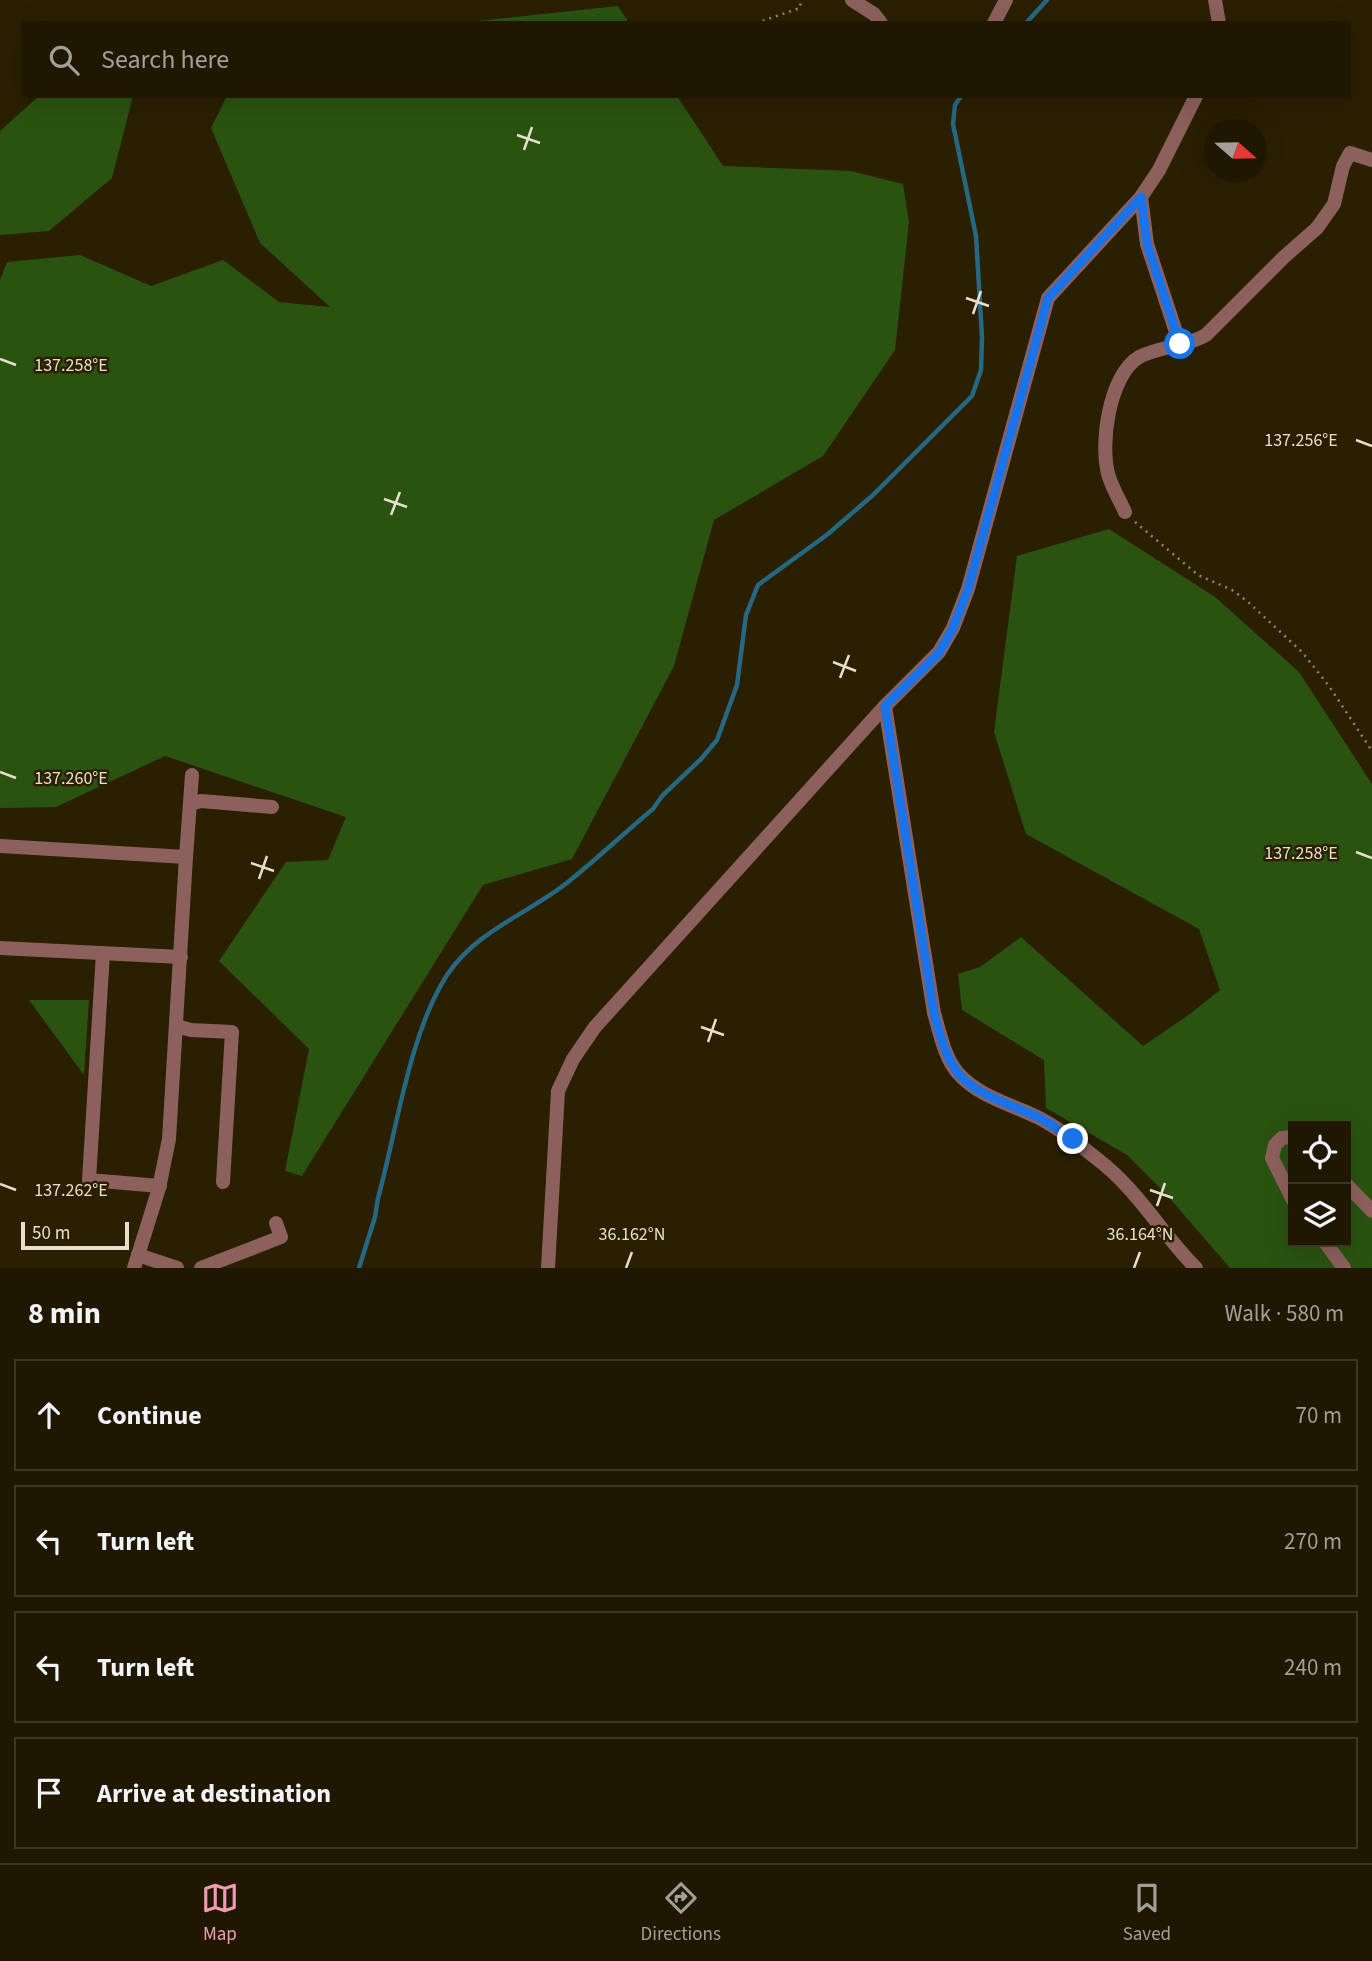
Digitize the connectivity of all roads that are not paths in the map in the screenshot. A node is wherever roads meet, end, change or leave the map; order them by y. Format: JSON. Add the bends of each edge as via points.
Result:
{"nodes":[{"id":1,"x":852,"y":0,"type":"edge"},
{"id":2,"x":1006,"y":0,"type":"edge"},
{"id":3,"x":1214,"y":0,"type":"edge"},
{"id":4,"x":879,"y":21,"type":"edge"},
{"id":5,"x":995,"y":21,"type":"edge"},
{"id":6,"x":1219,"y":21,"type":"edge"},
{"id":7,"x":1195,"y":98,"type":"edge"},
{"id":8,"x":1372,"y":160,"type":"edge"},
{"id":9,"x":1141,"y":197,"type":"junction"},
{"id":10,"x":1180,"y":344,"type":"junction"},
{"id":11,"x":1125,"y":512,"type":"road end"},
{"id":12,"x":885,"y":706,"type":"junction"},
{"id":13,"x":192,"y":775,"type":"dead end"},
{"id":14,"x":190,"y":804,"type":"junction"},
{"id":15,"x":272,"y":807,"type":"dead end"},
{"id":16,"x":0,"y":846,"type":"edge"},
{"id":17,"x":187,"y":857,"type":"junction"},
{"id":18,"x":0,"y":948,"type":"edge"},
{"id":19,"x":103,"y":953,"type":"junction"},
{"id":20,"x":181,"y":957,"type":"junction"},
{"id":21,"x":176,"y":1026,"type":"junction"},
{"id":22,"x":1288,"y":1137,"type":"edge"},
{"id":23,"x":223,"y":1182,"type":"dead end"},
{"id":24,"x":160,"y":1186,"type":"junction"},
{"id":25,"x":1351,"y":1189,"type":"edge"},
{"id":26,"x":1288,"y":1190,"type":"edge"},
{"id":27,"x":1372,"y":1211,"type":"edge"},
{"id":28,"x":276,"y":1223,"type":"dead end"},
{"id":29,"x":1329,"y":1247,"type":"edge"},
{"id":30,"x":136,"y":1262,"type":"edge"},
{"id":31,"x":177,"y":1268,"type":"edge"},
{"id":32,"x":201,"y":1268,"type":"edge"},
{"id":33,"x":548,"y":1268,"type":"edge"},
{"id":34,"x":1196,"y":1268,"type":"edge"},
{"id":35,"x":1344,"y":1268,"type":"edge"}],
"edges":[{"from":1,"to":4,"type":"street"},
{"from":2,"to":5,"type":"street"},
{"from":3,"to":6,"type":"street"},
{"from":7,"to":9,"type":"street"},
{"from":8,"to":10,"type":"street","via":[[1350,153],[1334,204],[1317,228],[1206,335]]},
{"from":9,"to":10,"type":"street","via":[[1147,244]]},
{"from":9,"to":12,"type":"street","via":[[1048,298],[968,589],[953,628],[939,653]]},
{"from":10,"to":11,"type":"street","via":[[1143,355],[1132,362],[1117,384],[1105,449],[1108,476]]},
{"from":12,"to":33,"type":"street","via":[[595,1027],[573,1059],[556,1104]]},
{"from":12,"to":34,"type":"street","via":[[934,1013],[956,1071],[966,1082],[1073,1139],[1110,1170]]},
{"from":13,"to":14,"type":"street"},
{"from":14,"to":15,"type":"street"},
{"from":14,"to":17,"type":"street"},
{"from":16,"to":17,"type":"street"},
{"from":17,"to":20,"type":"street"},
{"from":18,"to":19,"type":"street"},
{"from":19,"to":20,"type":"street"},
{"from":19,"to":24,"type":"street","via":[[89,1180]]},
{"from":20,"to":21,"type":"street"},
{"from":21,"to":23,"type":"street","via":[[232,1032]]},
{"from":21,"to":24,"type":"street","via":[[169,1139]]},
{"from":22,"to":26,"type":"street","via":[[1275,1145],[1272,1158]]},
{"from":24,"to":30,"type":"street"},
{"from":25,"to":27,"type":"street"},
{"from":28,"to":32,"type":"street","via":[[281,1237]]},
{"from":29,"to":35,"type":"street"},
{"from":30,"to":31,"type":"street"}]}
